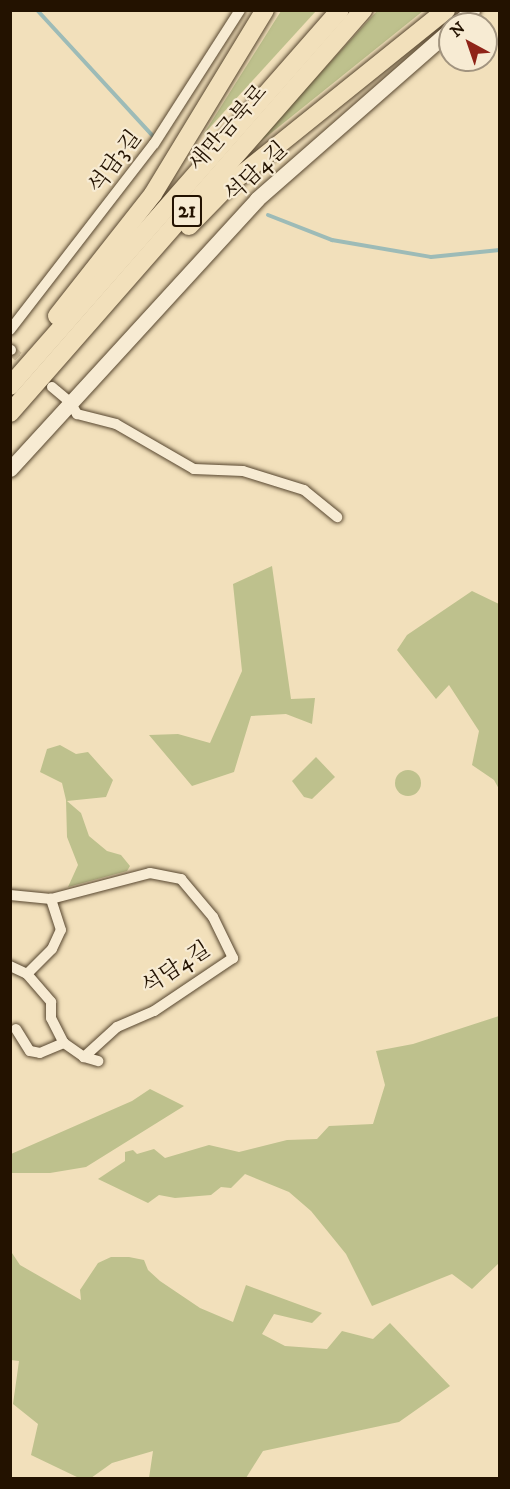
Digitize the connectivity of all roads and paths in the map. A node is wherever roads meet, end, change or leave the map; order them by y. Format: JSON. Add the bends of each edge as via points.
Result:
{"nodes":[{"id":1,"x":240,"y":10,"type":"edge"},
{"id":2,"x":265,"y":10,"type":"edge"},
{"id":3,"x":340,"y":10,"type":"edge"},
{"id":4,"x":363,"y":10,"type":"edge"},
{"id":5,"x":446,"y":10,"type":"edge"},
{"id":6,"x":438,"y":41,"type":"edge"},
{"id":7,"x":10,"y":330,"type":"edge"},
{"id":8,"x":53,"y":364,"type":"junction"},
{"id":9,"x":10,"y":379,"type":"edge"},
{"id":10,"x":10,"y":386,"type":"edge"},
{"id":11,"x":52,"y":387,"type":"dead end"},
{"id":12,"x":70,"y":402,"type":"junction"},
{"id":13,"x":10,"y":413,"type":"edge"},
{"id":14,"x":10,"y":469,"type":"edge"},
{"id":15,"x":337,"y":517,"type":"dead end"},
{"id":16,"x":10,"y":895,"type":"edge"},
{"id":17,"x":51,"y":899,"type":"junction"},
{"id":18,"x":10,"y":966,"type":"edge"},
{"id":19,"x":27,"y":974,"type":"junction"},
{"id":20,"x":16,"y":1029,"type":"dead end"},
{"id":21,"x":64,"y":1043,"type":"junction"},
{"id":22,"x":84,"y":1057,"type":"junction"},
{"id":23,"x":98,"y":1061,"type":"dead end"}],
"edges":[{"from":1,"to":7,"type":"street","name":"석담3길","via":[[154,144]]},
{"from":2,"to":9,"type":"highway","number":"21","via":[[153,194]]},
{"from":3,"to":10,"type":"highway","name":"새만금북로","number":"21"},
{"from":4,"to":8,"type":"highway","name":"새만금북로","number":"21"},
{"from":5,"to":8,"type":"highway","number":"21","via":[[231,183]]},
{"from":6,"to":12,"type":"street","name":"석담4길","via":[[257,199]]},
{"from":8,"to":13,"type":"highway","name":"새만금북로","number":"21"},
{"from":11,"to":12,"type":"street"},
{"from":12,"to":14,"type":"street","name":"석담4길"},
{"from":12,"to":15,"type":"street","via":[[77,414],[116,424],[194,469],[243,471],[304,490]]},
{"from":16,"to":17,"type":"street","name":"석담4길"},
{"from":17,"to":19,"type":"street","via":[[61,930],[52,949]]},
{"from":17,"to":22,"type":"street","name":"석담4길","via":[[150,873],[181,879],[213,917],[233,958],[154,1011],[117,1027]]},
{"from":18,"to":19,"type":"street"},
{"from":19,"to":21,"type":"street","via":[[51,1002],[51,1018]]},
{"from":20,"to":21,"type":"street","via":[[30,1051],[40,1053]]},
{"from":21,"to":22,"type":"street"},
{"from":22,"to":23,"type":"street"}]}
